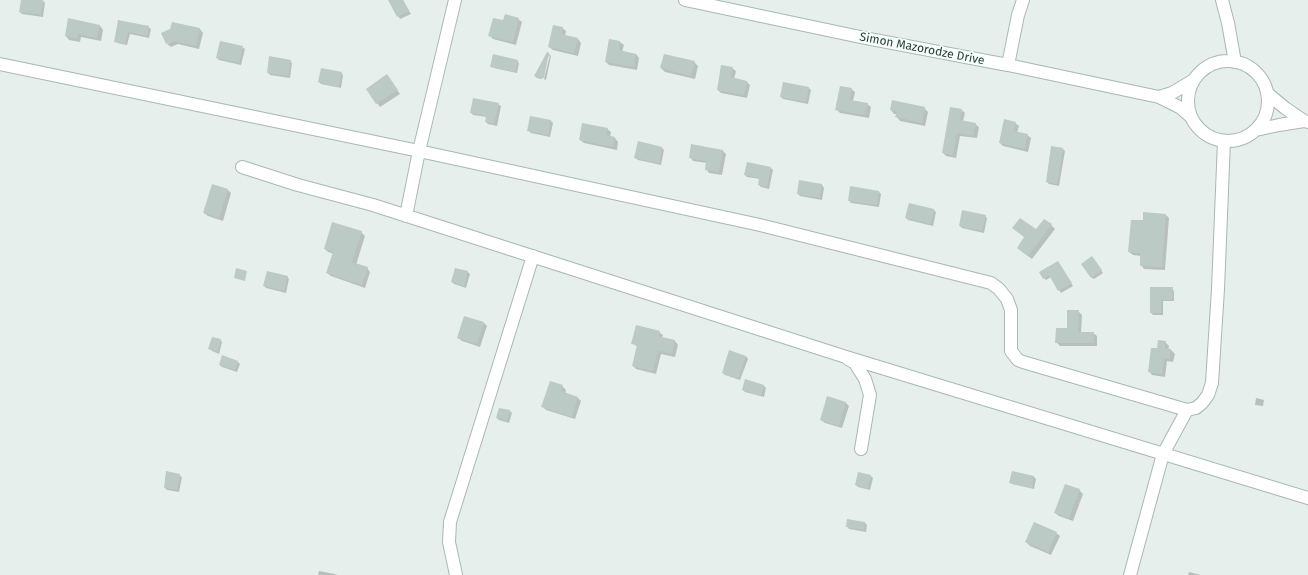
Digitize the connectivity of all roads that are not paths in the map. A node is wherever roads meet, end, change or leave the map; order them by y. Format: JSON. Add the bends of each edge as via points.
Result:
{"nodes":[{"id":1,"x":455,"y":0,"type":"edge"},
{"id":2,"x":685,"y":0,"type":"edge"},
{"id":3,"x":1023,"y":0,"type":"edge"},
{"id":4,"x":1222,"y":0,"type":"edge"},
{"id":5,"x":1235,"y":62,"type":"junction"},
{"id":6,"x":0,"y":64,"type":"edge"},
{"id":7,"x":1008,"y":65,"type":"junction"},
{"id":8,"x":1194,"y":79,"type":"junction"},
{"id":9,"x":1268,"y":93,"type":"junction"},
{"id":10,"x":1159,"y":97,"type":"junction"},
{"id":11,"x":1190,"y":116,"type":"junction"},
{"id":12,"x":1306,"y":122,"type":"edge"},
{"id":13,"x":1256,"y":130,"type":"junction"},
{"id":14,"x":1224,"y":141,"type":"junction"},
{"id":15,"x":419,"y":151,"type":"junction"},
{"id":16,"x":242,"y":167,"type":"dead end"},
{"id":17,"x":406,"y":216,"type":"junction"},
{"id":18,"x":532,"y":256,"type":"junction"},
{"id":19,"x":846,"y":357,"type":"junction"},
{"id":20,"x":1187,"y":410,"type":"junction"},
{"id":21,"x":861,"y":449,"type":"dead end"},
{"id":22,"x":1163,"y":454,"type":"junction"},
{"id":23,"x":1308,"y":498,"type":"edge"},
{"id":24,"x":456,"y":575,"type":"edge"},
{"id":25,"x":1130,"y":575,"type":"edge"}],
"edges":[{"from":1,"to":15,"type":"street"},
{"from":2,"to":7,"type":"street","name":"Simon Mazorodze Drive"},
{"from":3,"to":7,"type":"street"},
{"from":4,"to":5,"type":"street"},
{"from":5,"to":8,"type":"street","via":[[1212,64]]},
{"from":5,"to":9,"type":"street","via":[[1246,65],[1256,72]]},
{"from":6,"to":15,"type":"street"},
{"from":7,"to":10,"type":"street","name":"Simon Mazorodze Drive"},
{"from":8,"to":10,"type":"street","via":[[1177,90]]},
{"from":8,"to":11,"type":"street","via":[[1189,91]]},
{"from":9,"to":12,"type":"street"},
{"from":9,"to":13,"type":"street","via":[[1268,107],[1264,120]]},
{"from":10,"to":11,"type":"street","name":"Simon Mazorodze Drive","via":[[1181,108]]},
{"from":11,"to":14,"type":"street","name":"Simon Mazorodze Drive","via":[[1204,133]]},
{"from":12,"to":13,"type":"street"},
{"from":13,"to":14,"type":"street","via":[[1235,141]]},
{"from":14,"to":20,"type":"street","via":[[1212,383],[1202,403]]},
{"from":15,"to":17,"type":"street"},
{"from":15,"to":20,"type":"street","via":[[760,225],[991,283],[1007,299],[1011,310],[1011,351],[1018,360]]},
{"from":16,"to":17,"type":"street"},
{"from":17,"to":18,"type":"street"},
{"from":18,"to":19,"type":"street"},
{"from":18,"to":24,"type":"street","via":[[450,522],[449,542]]},
{"from":19,"to":21,"type":"street","via":[[855,363],[865,379],[870,395]]},
{"from":19,"to":22,"type":"street"},
{"from":20,"to":22,"type":"street"},
{"from":22,"to":23,"type":"street"},
{"from":22,"to":25,"type":"street"}]}
